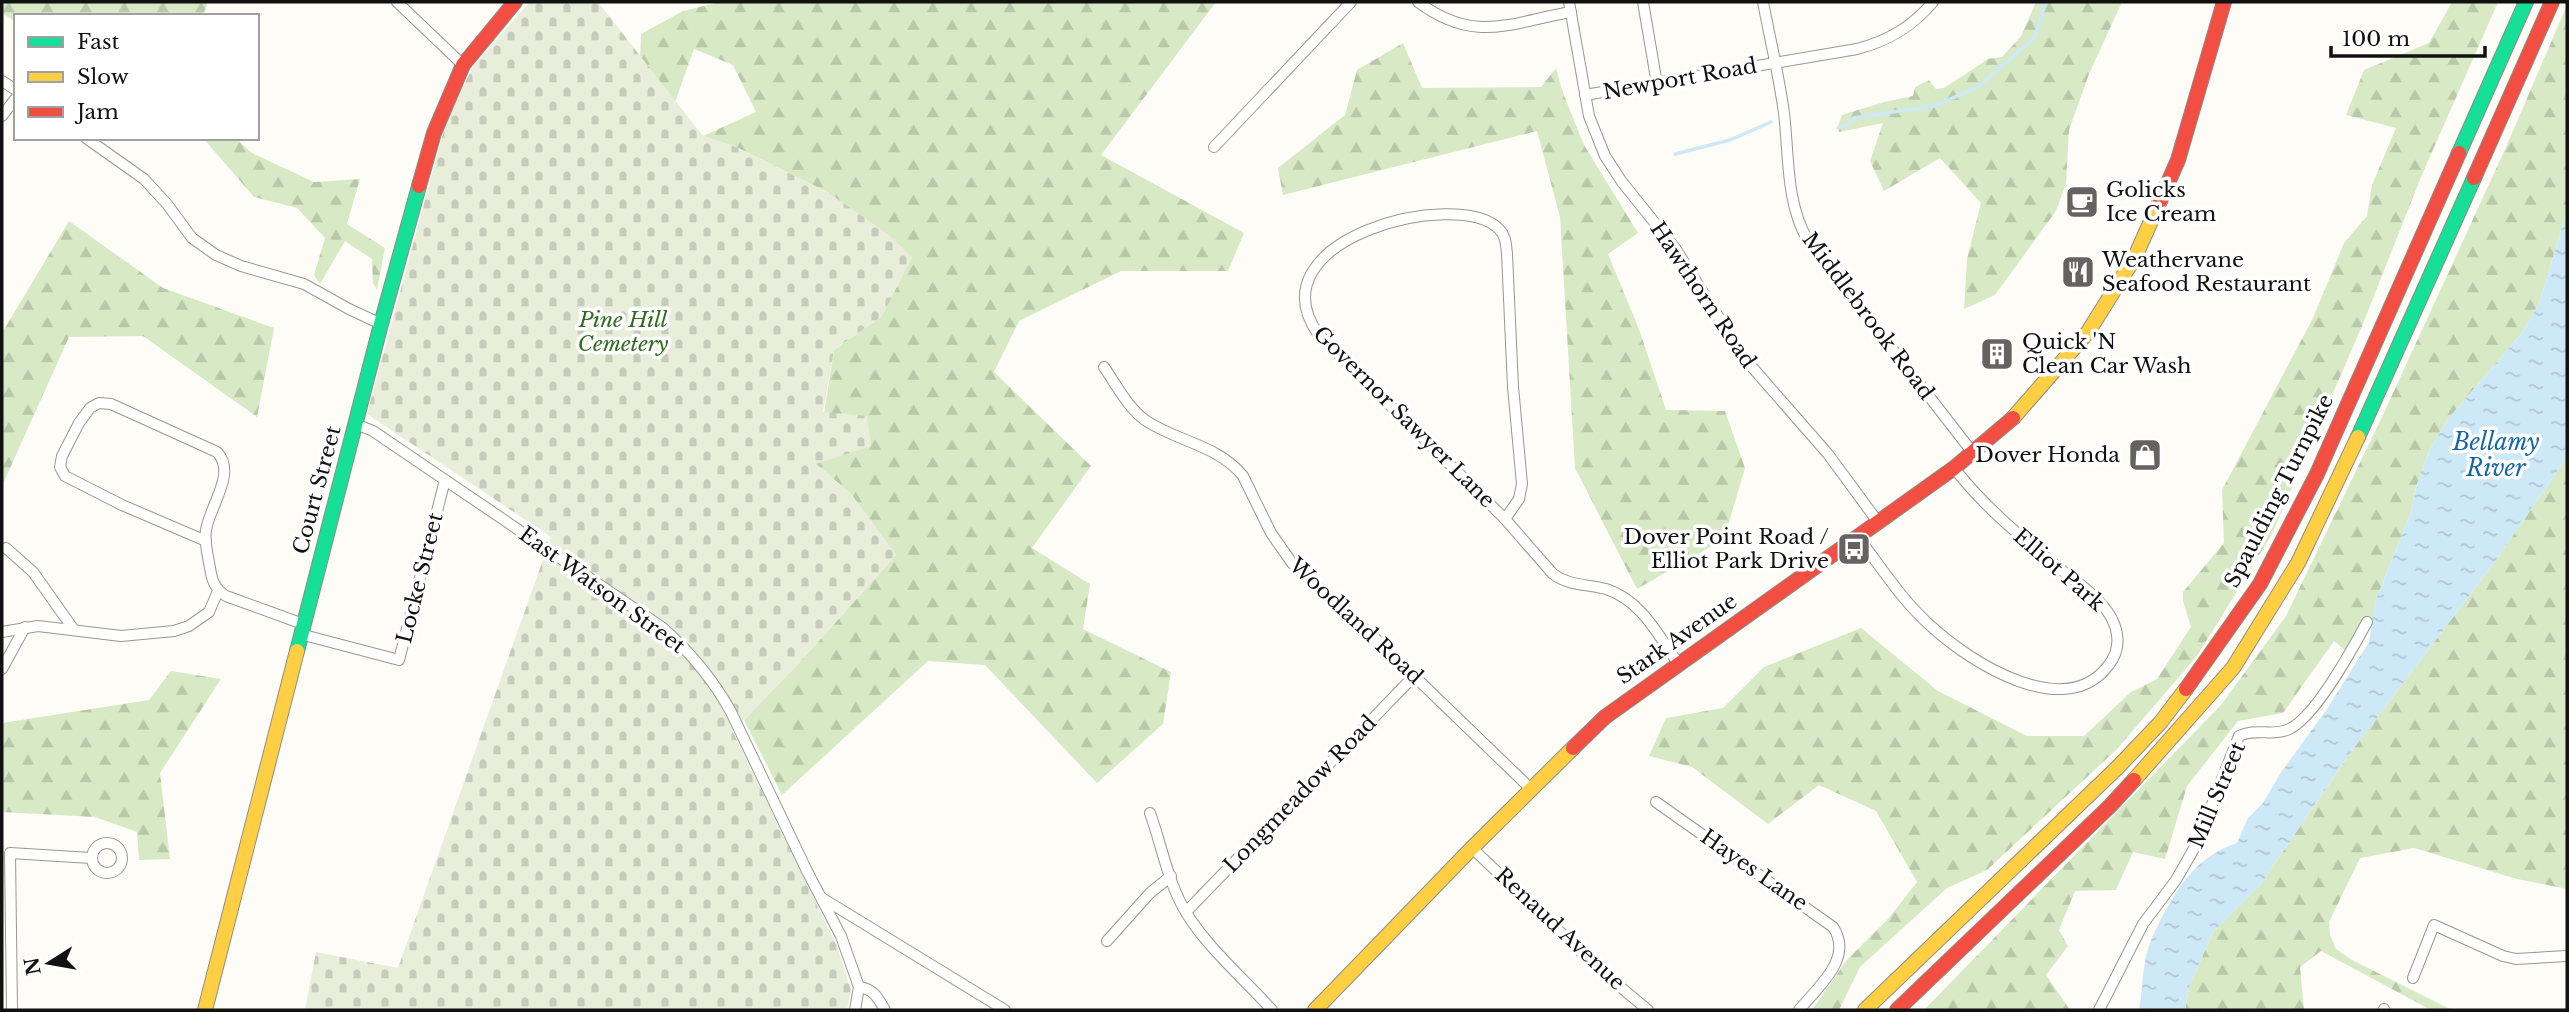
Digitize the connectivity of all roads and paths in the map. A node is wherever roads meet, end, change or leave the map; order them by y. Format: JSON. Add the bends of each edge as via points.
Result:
{"nodes":[{"id":1,"x":397,"y":2,"type":"edge"},
{"id":2,"x":515,"y":2,"type":"edge"},
{"id":3,"x":1351,"y":2,"type":"edge"},
{"id":4,"x":1418,"y":2,"type":"edge"},
{"id":5,"x":1643,"y":2,"type":"edge"},
{"id":6,"x":1763,"y":2,"type":"edge"},
{"id":7,"x":1933,"y":2,"type":"edge"},
{"id":8,"x":2224,"y":2,"type":"edge"},
{"id":9,"x":2526,"y":2,"type":"edge"},
{"id":10,"x":2552,"y":2,"type":"edge"},
{"id":11,"x":1570,"y":7,"type":"edge"},
{"id":12,"x":1774,"y":62,"type":"junction"},
{"id":13,"x":463,"y":65,"type":"junction"},
{"id":14,"x":1657,"y":83,"type":"junction"},
{"id":15,"x":1585,"y":95,"type":"junction"},
{"id":16,"x":14,"y":101,"type":"edge"},
{"id":17,"x":2,"y":116,"type":"edge"},
{"id":18,"x":89,"y":140,"type":"edge"},
{"id":19,"x":1214,"y":147,"type":"dead end"},
{"id":20,"x":382,"y":324,"type":"junction"},
{"id":21,"x":1104,"y":367,"type":"dead end"},
{"id":22,"x":356,"y":424,"type":"junction"},
{"id":23,"x":1973,"y":453,"type":"junction"},
{"id":24,"x":1954,"y":468,"type":"junction"},
{"id":25,"x":445,"y":480,"type":"junction"},
{"id":26,"x":1506,"y":519,"type":"junction"},
{"id":27,"x":1878,"y":522,"type":"junction"},
{"id":28,"x":1858,"y":537,"type":"junction"},
{"id":29,"x":206,"y":541,"type":"junction"},
{"id":30,"x":6,"y":548,"type":"dead end"},
{"id":31,"x":218,"y":591,"type":"junction"},
{"id":32,"x":2367,"y":622,"type":"dead end"},
{"id":33,"x":25,"y":627,"type":"junction"},
{"id":34,"x":302,"y":629,"type":"junction"},
{"id":35,"x":74,"y":630,"type":"junction"},
{"id":36,"x":2,"y":632,"type":"edge"},
{"id":37,"x":1678,"y":663,"type":"junction"},
{"id":38,"x":2,"y":669,"type":"edge"},
{"id":39,"x":1413,"y":676,"type":"junction"},
{"id":40,"x":1531,"y":789,"type":"junction"},
{"id":41,"x":1656,"y":802,"type":"dead end"},
{"id":42,"x":1150,"y":813,"type":"dead end"},
{"id":43,"x":1472,"y":848,"type":"junction"},
{"id":44,"x":91,"y":858,"type":"dead end"},
{"id":45,"x":1171,"y":876,"type":"junction"},
{"id":46,"x":821,"y":898,"type":"junction"},
{"id":47,"x":1186,"y":912,"type":"junction"},
{"id":48,"x":1107,"y":941,"type":"dead end"},
{"id":49,"x":2567,"y":956,"type":"edge"},
{"id":50,"x":2413,"y":978,"type":"dead end"},
{"id":51,"x":859,"y":987,"type":"junction"},
{"id":52,"x":12,"y":1010,"type":"edge"},
{"id":53,"x":205,"y":1010,"type":"edge"},
{"id":54,"x":855,"y":1010,"type":"edge"},
{"id":55,"x":886,"y":1010,"type":"edge"},
{"id":56,"x":1005,"y":1010,"type":"edge"},
{"id":57,"x":1272,"y":1010,"type":"edge"},
{"id":58,"x":1315,"y":1010,"type":"edge"},
{"id":59,"x":1648,"y":1010,"type":"edge"},
{"id":60,"x":1799,"y":1010,"type":"edge"},
{"id":61,"x":1865,"y":1010,"type":"edge"},
{"id":62,"x":1897,"y":1010,"type":"edge"},
{"id":63,"x":2099,"y":1010,"type":"edge"}],
"edges":[{"from":1,"to":13,"type":"street"},
{"from":2,"to":13,"type":"main road","name":"Court Street"},
{"from":3,"to":19,"type":"street"},
{"from":4,"to":11,"type":"street","via":[[1448,21],[1478,28]]},
{"from":5,"to":14,"type":"street"},
{"from":6,"to":12,"type":"street","name":"Middlebrook Road"},
{"from":7,"to":12,"type":"street","name":"Newport Road","via":[[1910,26],[1875,44]]},
{"from":8,"to":23,"type":"main road","name":"Stark Avenue","via":[[2178,160],[2134,257],[2088,332],[2020,412]]},
{"from":9,"to":61,"type":"main road","name":"Spaulding Turnpike","via":[[2317,474],[2260,584],[2160,723]]},
{"from":10,"to":62,"type":"main road","via":[[2341,475],[2267,617],[2233,668],[2110,806]]},
{"from":11,"to":15,"type":"street","name":"Hawthorn Road"},
{"from":12,"to":14,"type":"street","name":"Newport Road"},
{"from":12,"to":23,"type":"street","name":"Middlebrook Road","via":[[1800,228]]},
{"from":13,"to":20,"type":"main road","name":"Court Street","via":[[434,133]]},
{"from":14,"to":15,"type":"street","name":"Newport Road"},
{"from":15,"to":27,"type":"street","name":"Hawthorn Road","via":[[1595,135],[1615,172],[1675,248],[1752,368],[1828,454]]},
{"from":16,"to":17,"type":"street"},
{"from":18,"to":20,"type":"street","via":[[144,179],[192,238],[210,251],[241,266],[304,284]]},
{"from":20,"to":22,"type":"main road","name":"Court Street"},
{"from":21,"to":39,"type":"street","name":"Woodland Road","via":[[1147,422],[1236,467],[1283,553]]},
{"from":22,"to":25,"type":"street","name":"East Watson Street"},
{"from":22,"to":34,"type":"main road","name":"Court Street"},
{"from":23,"to":24,"type":"main road","name":"Stark Avenue"},
{"from":24,"to":27,"type":"main road","name":"Stark Avenue"},
{"from":24,"to":28,"type":"street","name":"Elliot Park","via":[[1985,506],[2095,597],[2111,617],[2119,641],[2116,654],[2093,681],[2060,691],[2029,684],[1982,664],[1920,616]]},
{"from":25,"to":34,"type":"street","name":"Locke Street","via":[[399,660]]},
{"from":25,"to":46,"type":"street","name":"East Watson Street","via":[[663,628],[690,652],[725,701]]},
{"from":26,"to":26,"type":"street","name":"Governor Sawyer Lane","via":[[1363,381],[1310,322],[1305,298],[1308,284],[1321,261],[1343,241],[1397,222],[1460,214],[1485,220],[1504,236],[1522,484],[1519,499]]},
{"from":26,"to":37,"type":"street","name":"Governor Sawyer Lane","via":[[1562,581],[1610,590],[1631,601]]},
{"from":27,"to":28,"type":"main road","name":"Stark Avenue"},
{"from":28,"to":37,"type":"main road","name":"Stark Avenue"},
{"from":29,"to":29,"type":"street","via":[[224,460],[217,452],[111,404],[90,408],[62,456],[60,467],[65,476]]},
{"from":29,"to":31,"type":"street"},
{"from":30,"to":35,"type":"street","via":[[33,572]]},
{"from":31,"to":34,"type":"street"},
{"from":31,"to":35,"type":"street","via":[[209,612],[174,631],[121,635]]},
{"from":32,"to":63,"type":"street","name":"Mill Street","via":[[2302,720],[2287,730],[2239,736],[2196,845],[2143,924]]},
{"from":33,"to":35,"type":"street"},
{"from":33,"to":36,"type":"street"},
{"from":33,"to":38,"type":"street"},
{"from":34,"to":53,"type":"main road","name":"Court Street"},
{"from":37,"to":40,"type":"main road","name":"Stark Avenue","via":[[1605,717]]},
{"from":39,"to":40,"type":"street","name":"Woodland Road"},
{"from":39,"to":47,"type":"street","name":"Longmeadow Road"},
{"from":40,"to":43,"type":"main road","name":"Stark Avenue"},
{"from":41,"to":60,"type":"street","name":"Hayes Lane","via":[[1838,934],[1836,964]]},
{"from":42,"to":45,"type":"street"},
{"from":43,"to":58,"type":"main road","name":"Stark Avenue"},
{"from":43,"to":59,"type":"street","name":"Renaud Avenue"},
{"from":44,"to":52,"type":"street","via":[[10,853]]},
{"from":45,"to":47,"type":"street"},
{"from":45,"to":48,"type":"street"},
{"from":46,"to":51,"type":"street","name":"East Watson Street"},
{"from":46,"to":56,"type":"street"},
{"from":47,"to":57,"type":"street"},
{"from":49,"to":50,"type":"street","via":[[2503,956],[2434,925]]},
{"from":51,"to":54,"type":"street","name":"East Watson Street"},
{"from":51,"to":55,"type":"street","via":[[868,988]]}]}
